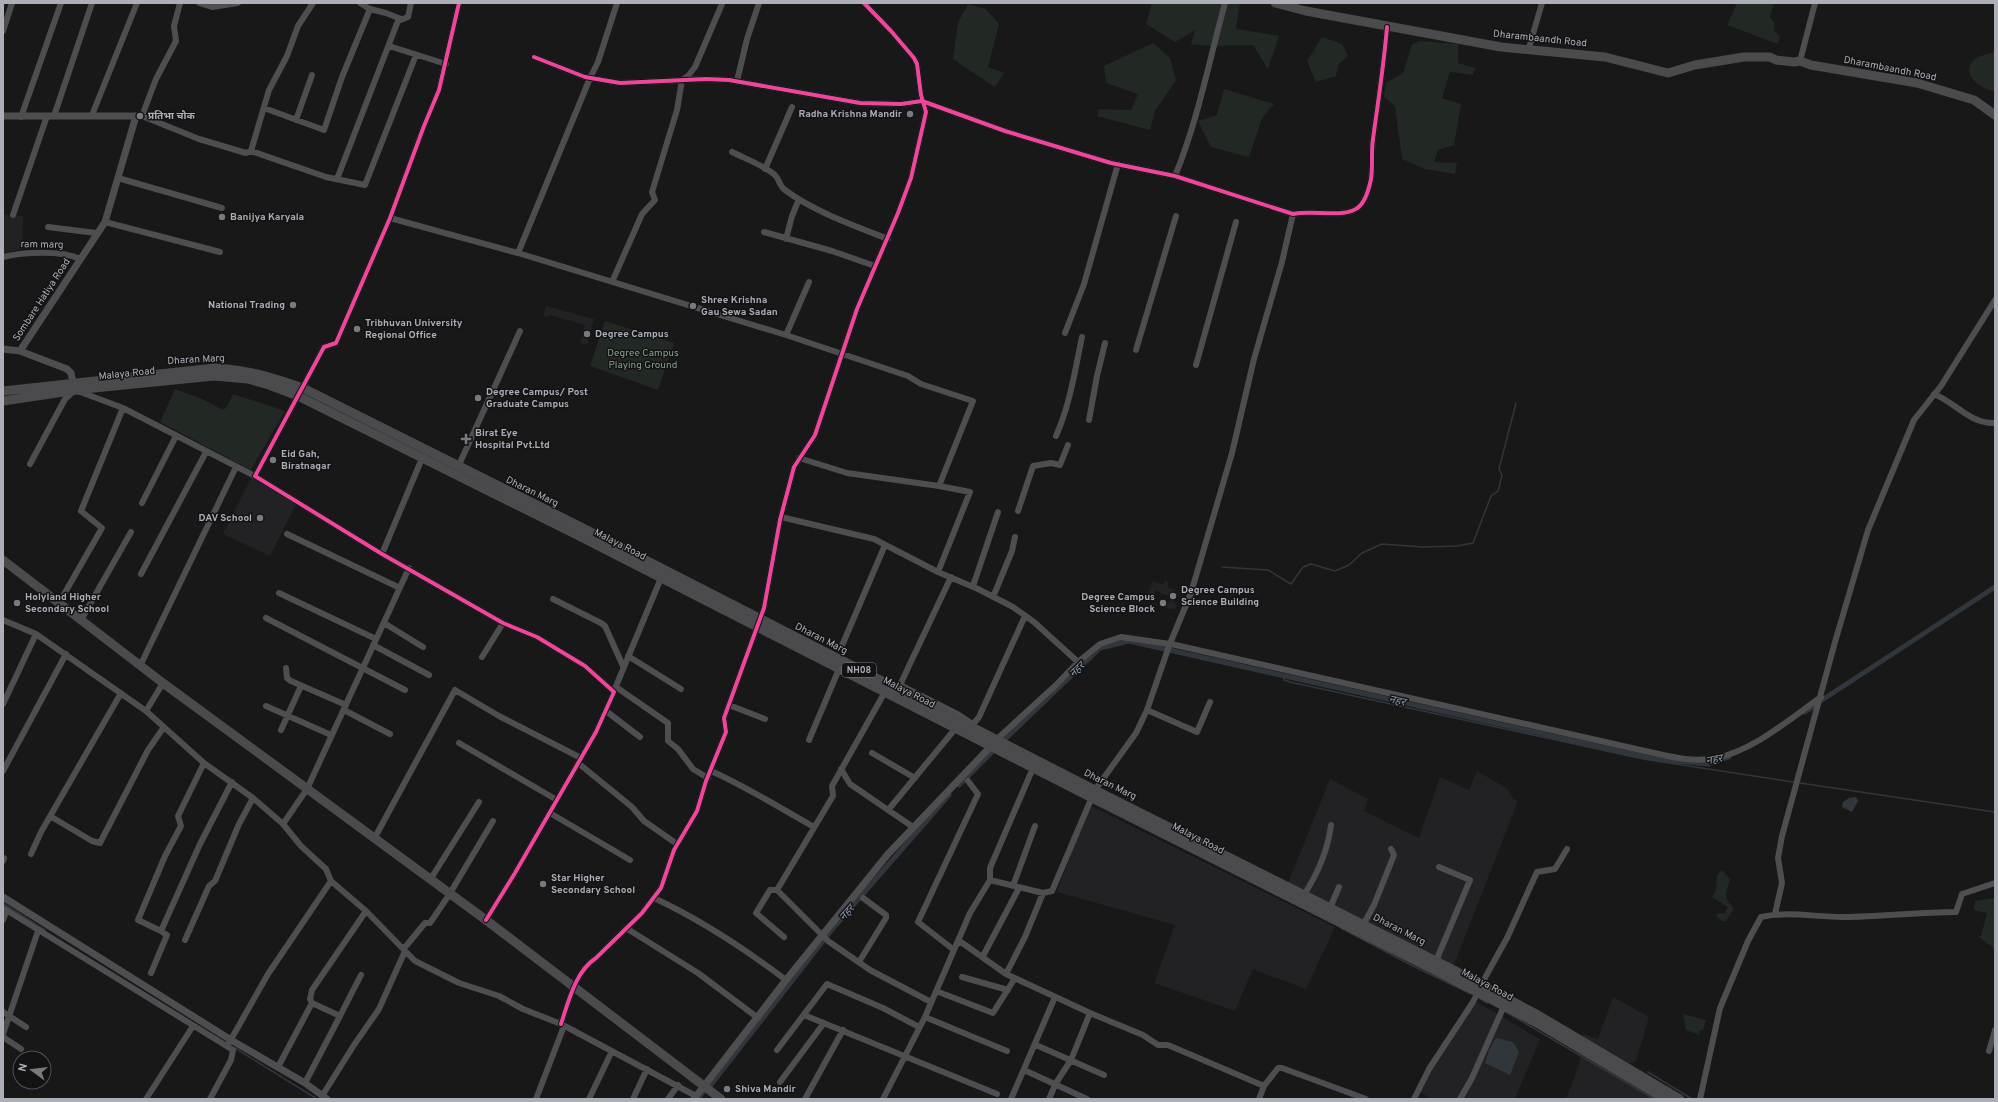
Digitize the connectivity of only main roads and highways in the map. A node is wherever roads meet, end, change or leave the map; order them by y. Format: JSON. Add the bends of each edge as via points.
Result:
{"nodes":[{"id":1,"x":1275,"y":3,"type":"edge"},
{"id":2,"x":1995,"y":115,"type":"edge"},
{"id":3,"x":74,"y":387,"type":"junction"},
{"id":4,"x":3,"y":392,"type":"edge"},
{"id":5,"x":3,"y":401,"type":"edge"},
{"id":6,"x":424,"y":454,"type":"junction"},
{"id":7,"x":3,"y":560,"type":"edge"},
{"id":8,"x":648,"y":567,"type":"junction"},
{"id":9,"x":758,"y":624,"type":"junction"},
{"id":10,"x":886,"y":689,"type":"junction"},
{"id":11,"x":993,"y":743,"type":"junction"},
{"id":12,"x":1093,"y":794,"type":"junction"},
{"id":13,"x":1361,"y":928,"type":"junction"},
{"id":14,"x":1480,"y":989,"type":"junction"},
{"id":15,"x":1549,"y":1026,"type":"junction"},
{"id":16,"x":721,"y":1099,"type":"edge"},
{"id":17,"x":1665,"y":1099,"type":"edge"},
{"id":18,"x":1680,"y":1099,"type":"edge"}],
"edges":[{"from":1,"to":2,"type":"main road","name":"Dharambaandh Road","via":[[1387,27],[1528,51],[1605,57],[1668,73],[1744,57],[1770,57],[1794,62],[1800,60],[1917,83],[1974,100]]},
{"from":3,"to":4,"type":"main road","name":"Dharan Marg","number":"NH08"},
{"from":3,"to":5,"type":"main road","number":"NH08"},
{"from":3,"to":6,"type":"main road","name":"Dharan Marg","number":"NH08","via":[[215,368],[249,371],[271,377]]},
{"from":6,"to":8,"type":"main road","name":"Malaya Road","number":"NH08"},
{"from":6,"to":8,"type":"main road","name":"Dharan Marg","number":"NH08","via":[[458,467]]},
{"from":7,"to":16,"type":"main road","via":[[140,666],[486,920]]},
{"from":8,"to":9,"type":"main road","name":"Dharan Marg","number":"NH08"},
{"from":8,"to":9,"type":"main road","name":"Malaya Road","number":"NH08","via":[[661,578]]},
{"from":9,"to":10,"type":"main road","name":"Dharan Marg","number":"NH08"},
{"from":9,"to":10,"type":"main road","name":"Malaya Road","number":"NH08","via":[[839,670]]},
{"from":10,"to":11,"type":"main road","name":"Dharan Marg","number":"NH08"},
{"from":10,"to":11,"type":"main road","name":"Malaya Road","number":"NH08","via":[[955,729]]},
{"from":11,"to":12,"type":"main road","name":"Dharan Marg","number":"NH08"},
{"from":11,"to":12,"type":"main road","name":"Malaya Road","number":"NH08","via":[[1033,768]]},
{"from":12,"to":13,"type":"main road","name":"Malaya Road","number":"NH08"},
{"from":12,"to":13,"type":"main road","name":"Dharan Marg","number":"NH08","via":[[1304,895]]},
{"from":13,"to":14,"type":"main road","name":"Malaya Road","number":"NH08"},
{"from":13,"to":14,"type":"main road","name":"Dharan Marg","number":"NH08","via":[[1436,961]]},
{"from":14,"to":15,"type":"main road","name":"Dharan Marg","number":"NH08"},
{"from":14,"to":15,"type":"main road","name":"Malaya Road","number":"NH08","via":[[1504,1006]]},
{"from":15,"to":17,"type":"main road","name":"Malaya Road","number":"NH08"},
{"from":15,"to":18,"type":"main road","name":"Dharan Marg","number":"NH08"}]}
